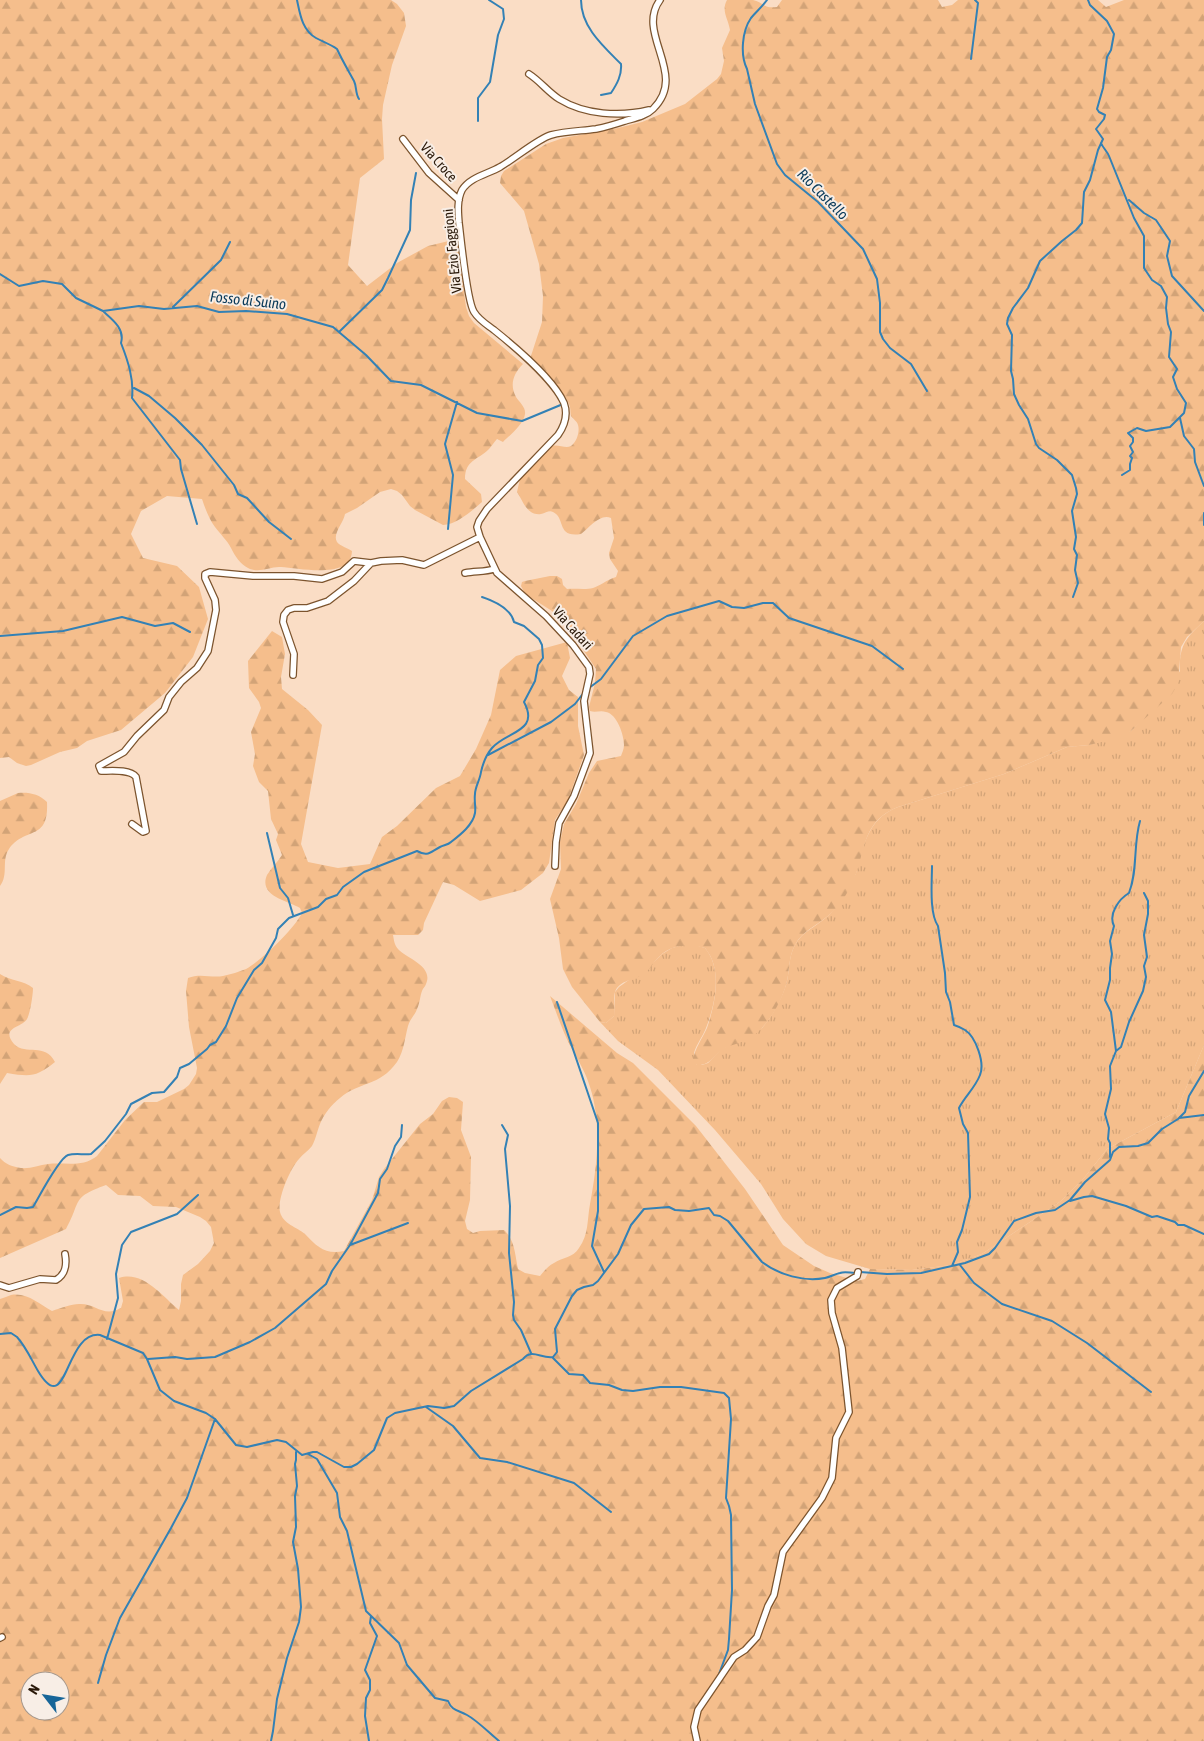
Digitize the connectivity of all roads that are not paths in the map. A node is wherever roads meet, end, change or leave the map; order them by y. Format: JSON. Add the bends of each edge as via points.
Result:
{"nodes":[{"id":1,"x":660,"y":0,"type":"edge"},
{"id":2,"x":529,"y":74,"type":"dead end"},
{"id":3,"x":653,"y":109,"type":"junction"},
{"id":4,"x":403,"y":139,"type":"dead end"},
{"id":5,"x":459,"y":200,"type":"junction"},
{"id":6,"x":480,"y":537,"type":"junction"},
{"id":7,"x":371,"y":563,"type":"junction"},
{"id":8,"x":494,"y":569,"type":"junction"},
{"id":9,"x":465,"y":573,"type":"dead end"},
{"id":10,"x":293,"y":675,"type":"dead end"},
{"id":11,"x":132,"y":824,"type":"dead end"},
{"id":12,"x":555,"y":866,"type":"dead end"},
{"id":13,"x":65,"y":1254,"type":"dead end"},
{"id":14,"x":858,"y":1272,"type":"dead end"},
{"id":15,"x":0,"y":1285,"type":"edge"},
{"id":16,"x":697,"y":1741,"type":"edge"}],
"edges":[{"from":1,"to":3,"type":"street","via":[[652,20],[667,84]]},
{"from":2,"to":3,"type":"street","via":[[557,98],[573,106],[602,114]]},
{"from":3,"to":5,"type":"street","name":"Via Ezio Faggioni","via":[[638,117],[598,128],[549,135],[500,167],[470,181]]},
{"from":4,"to":5,"type":"street","name":"Via Croce","via":[[429,173]]},
{"from":5,"to":6,"type":"street","name":"Via Ezio Faggioni","via":[[459,224],[471,307],[479,319],[525,357],[550,383],[566,413],[558,435],[482,516],[477,527]]},
{"from":6,"to":7,"type":"street","via":[[424,565],[402,560]]},
{"from":6,"to":8,"type":"street","name":"Via Cadari"},
{"from":7,"to":10,"type":"street","via":[[328,601],[286,612],[283,622],[294,654]]},
{"from":7,"to":11,"type":"street","via":[[354,561],[342,572],[322,579],[205,574],[216,610],[208,651],[197,668],[169,697],[164,710],[124,752],[99,766],[101,771],[131,773],[136,777],[146,831]]},
{"from":8,"to":9,"type":"street"},
{"from":8,"to":12,"type":"street","name":"Via Cadari","via":[[546,616],[589,667],[584,701],[590,753],[574,796],[559,823]]},
{"from":13,"to":15,"type":"street","via":[[65,1270],[56,1280],[40,1279],[9,1288]]},
{"from":14,"to":16,"type":"street","via":[[857,1276],[837,1288],[831,1300],[842,1348],[849,1406],[836,1438],[832,1478],[784,1552],[774,1595],[757,1636],[730,1661],[698,1710],[694,1727]]}]}
